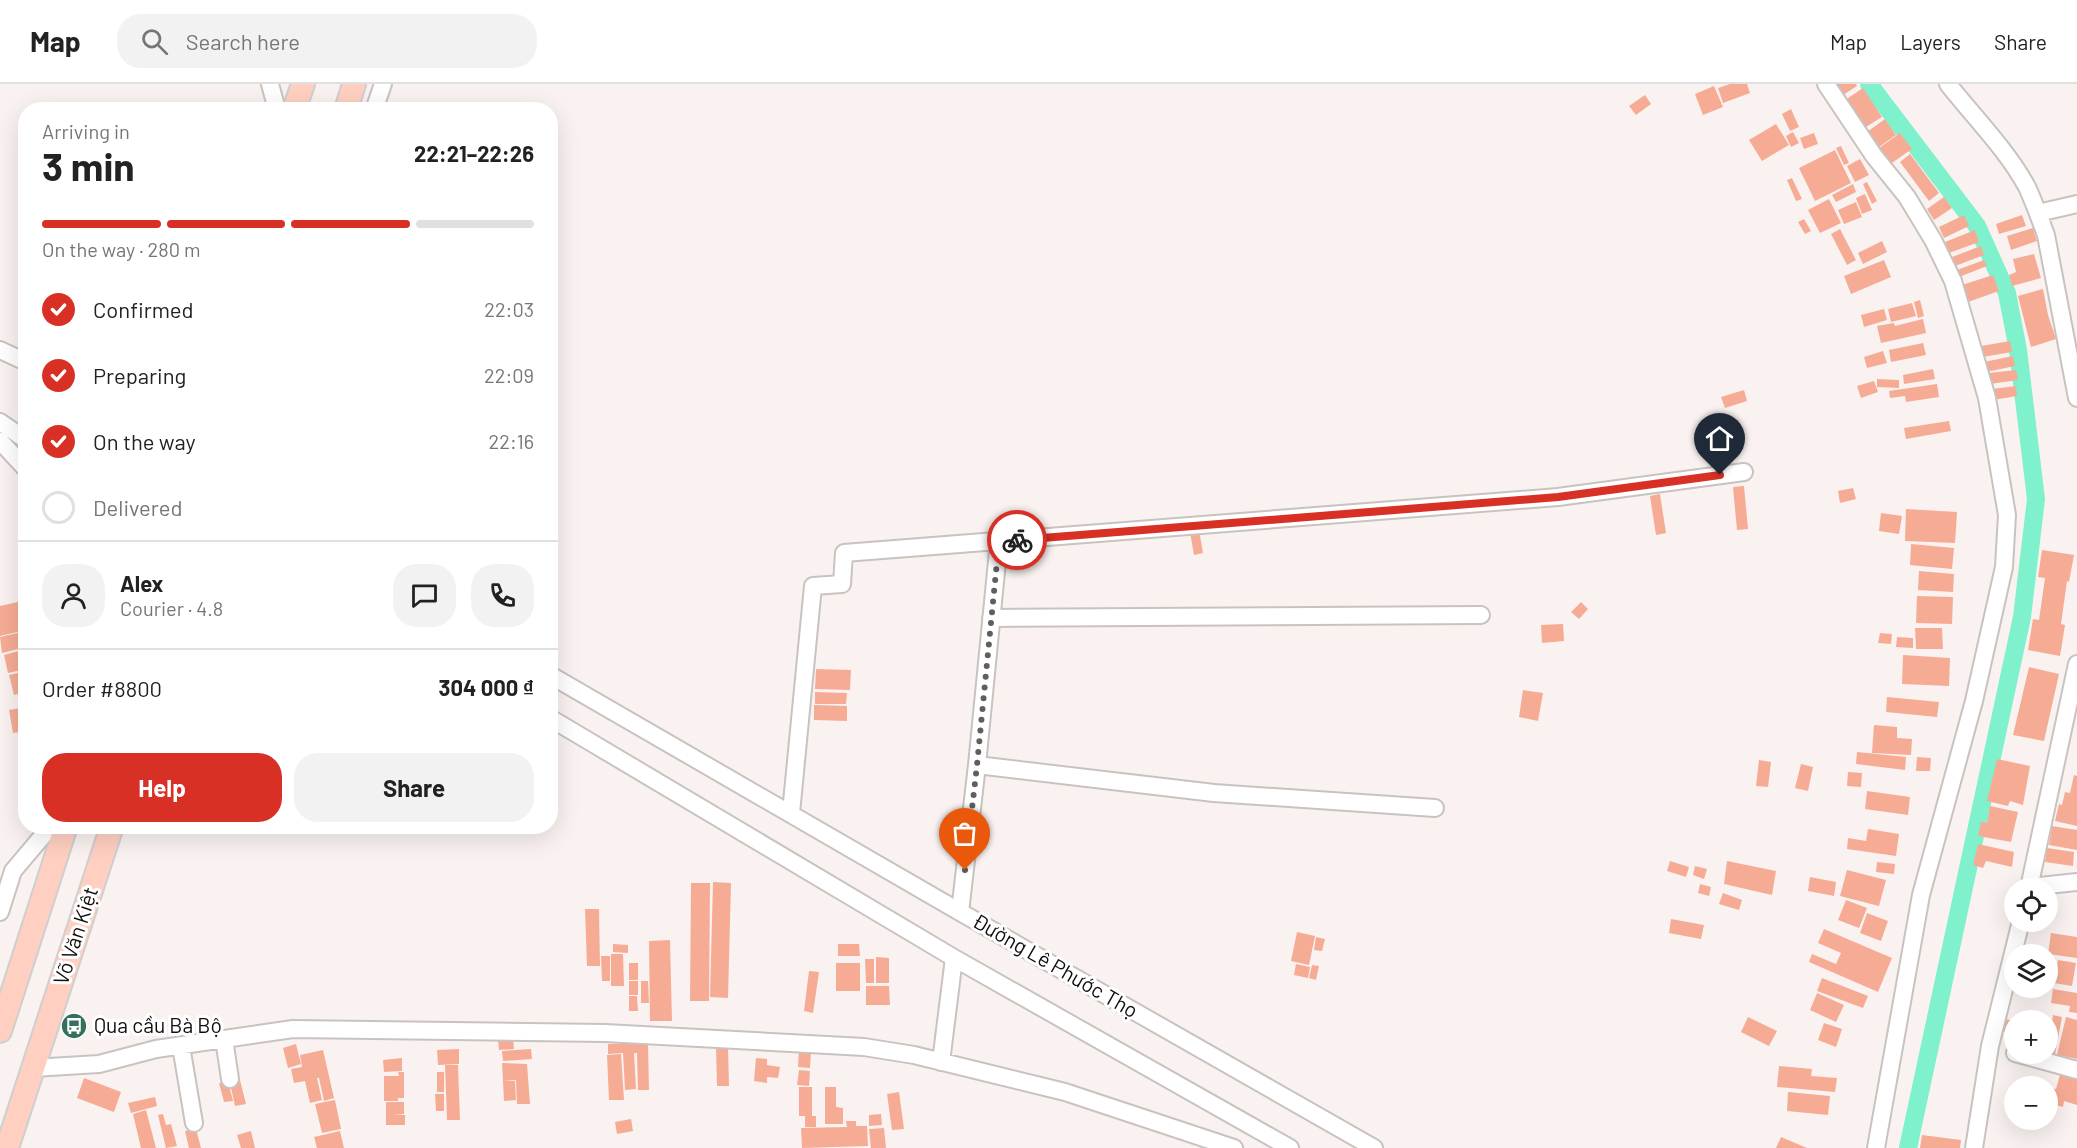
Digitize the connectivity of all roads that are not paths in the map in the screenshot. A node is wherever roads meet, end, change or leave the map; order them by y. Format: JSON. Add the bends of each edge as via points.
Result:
{"nodes":[{"id":1,"x":270,"y":84,"type":"edge"},
{"id":2,"x":303,"y":84,"type":"edge"},
{"id":3,"x":354,"y":84,"type":"edge"},
{"id":4,"x":383,"y":84,"type":"edge"},
{"id":5,"x":1826,"y":84,"type":"edge"},
{"id":6,"x":1948,"y":84,"type":"edge"},
{"id":7,"x":275,"y":102,"type":"edge"},
{"id":8,"x":297,"y":102,"type":"edge"},
{"id":9,"x":348,"y":102,"type":"edge"},
{"id":10,"x":377,"y":102,"type":"edge"},
{"id":11,"x":2077,"y":204,"type":"edge"},
{"id":12,"x":2038,"y":213,"type":"junction"},
{"id":13,"x":0,"y":345,"type":"edge"},
{"id":14,"x":18,"y":348,"type":"edge"},
{"id":15,"x":0,"y":350,"type":"edge"},
{"id":16,"x":18,"y":358,"type":"edge"},
{"id":17,"x":2077,"y":398,"type":"edge"},
{"id":18,"x":0,"y":422,"type":"edge"},
{"id":19,"x":18,"y":434,"type":"edge"},
{"id":20,"x":0,"y":441,"type":"edge"},
{"id":21,"x":18,"y":460,"type":"edge"},
{"id":22,"x":1744,"y":472,"type":"dead end"},
{"id":23,"x":999,"y":541,"type":"junction"},
{"id":24,"x":1481,"y":615,"type":"dead end"},
{"id":25,"x":992,"y":618,"type":"junction"},
{"id":26,"x":2077,"y":664,"type":"edge"},
{"id":27,"x":558,"y":680,"type":"edge"},
{"id":28,"x":2072,"y":708,"type":"edge"},
{"id":29,"x":558,"y":723,"type":"edge"},
{"id":30,"x":977,"y":765,"type":"junction"},
{"id":31,"x":1435,"y":808,"type":"dead end"},
{"id":32,"x":791,"y":813,"type":"junction"},
{"id":33,"x":44,"y":834,"type":"edge"},
{"id":34,"x":63,"y":834,"type":"edge"},
{"id":35,"x":109,"y":834,"type":"edge"},
{"id":36,"x":2031,"y":878,"type":"edge"},
{"id":37,"x":2077,"y":882,"type":"edge"},
{"id":38,"x":2058,"y":884,"type":"edge"},
{"id":39,"x":0,"y":912,"type":"edge"},
{"id":40,"x":960,"y":912,"type":"junction"},
{"id":41,"x":2018,"y":932,"type":"edge"},
{"id":42,"x":954,"y":958,"type":"junction"},
{"id":43,"x":0,"y":1031,"type":"edge"},
{"id":44,"x":224,"y":1039,"type":"junction"},
{"id":45,"x":182,"y":1046,"type":"junction"},
{"id":46,"x":1990,"y":1046,"type":"junction"},
{"id":47,"x":2004,"y":1050,"type":"edge"},
{"id":48,"x":941,"y":1062,"type":"junction"},
{"id":49,"x":2055,"y":1064,"type":"edge"},
{"id":50,"x":33,"y":1068,"type":"junction"},
{"id":51,"x":2077,"y":1070,"type":"edge"},
{"id":52,"x":230,"y":1079,"type":"dead end"},
{"id":53,"x":194,"y":1123,"type":"dead end"},
{"id":54,"x":8,"y":1147,"type":"edge"},
{"id":55,"x":1234,"y":1148,"type":"edge"},
{"id":56,"x":1290,"y":1148,"type":"edge"},
{"id":57,"x":1374,"y":1148,"type":"edge"},
{"id":58,"x":1876,"y":1148,"type":"edge"},
{"id":59,"x":1974,"y":1148,"type":"edge"}],
"edges":[{"from":1,"to":7,"type":"street"},
{"from":2,"to":8,"type":"main road"},
{"from":3,"to":9,"type":"main road"},
{"from":4,"to":10,"type":"street"},
{"from":5,"to":58,"type":"street","via":[[1907,197],[1953,281],[1987,398],[2007,515],[2004,567],[1974,701],[1921,895]]},
{"from":6,"to":12,"type":"street","via":[[2012,163]]},
{"from":11,"to":12,"type":"street"},
{"from":12,"to":17,"type":"street","via":[[2046,235]]},
{"from":13,"to":14,"type":"street"},
{"from":15,"to":16,"type":"street"},
{"from":18,"to":19,"type":"street"},
{"from":20,"to":21,"type":"street"},
{"from":22,"to":23,"type":"street","via":[[1558,497]]},
{"from":23,"to":25,"type":"street"},
{"from":23,"to":32,"type":"street","via":[[844,553],[842,584],[813,586]]},
{"from":24,"to":25,"type":"street"},
{"from":25,"to":30,"type":"street"},
{"from":26,"to":28,"type":"street"},
{"from":27,"to":32,"type":"street","name":"Đường Lê Phước Thọ"},
{"from":28,"to":36,"type":"street"},
{"from":29,"to":42,"type":"street","name":"Đường Lê Phước Thọ"},
{"from":30,"to":31,"type":"street","via":[[1214,793]]},
{"from":30,"to":40,"type":"street"},
{"from":32,"to":40,"type":"street","name":"Đường Lê Phước Thọ"},
{"from":33,"to":39,"type":"street","via":[[13,871]]},
{"from":34,"to":43,"type":"main road","name":"Võ Văn Kiệt"},
{"from":35,"to":50,"type":"main road","name":"Võ Văn Kiệt"},
{"from":37,"to":38,"type":"street"},
{"from":40,"to":57,"type":"street","name":"Đường Lê Phước Thọ"},
{"from":41,"to":46,"type":"street"},
{"from":42,"to":48,"type":"street"},
{"from":42,"to":56,"type":"street","name":"Đường Lê Phước Thọ"},
{"from":44,"to":45,"type":"street"},
{"from":44,"to":48,"type":"street","via":[[293,1029],[605,1033],[864,1047]]},
{"from":44,"to":52,"type":"street"},
{"from":45,"to":50,"type":"street","via":[[99,1064]]},
{"from":45,"to":53,"type":"street"},
{"from":46,"to":47,"type":"street"},
{"from":46,"to":59,"type":"street"},
{"from":48,"to":55,"type":"street","via":[[1065,1092]]},
{"from":49,"to":51,"type":"street"},
{"from":50,"to":54,"type":"main road","name":"Võ Văn Kiệt"}]}
